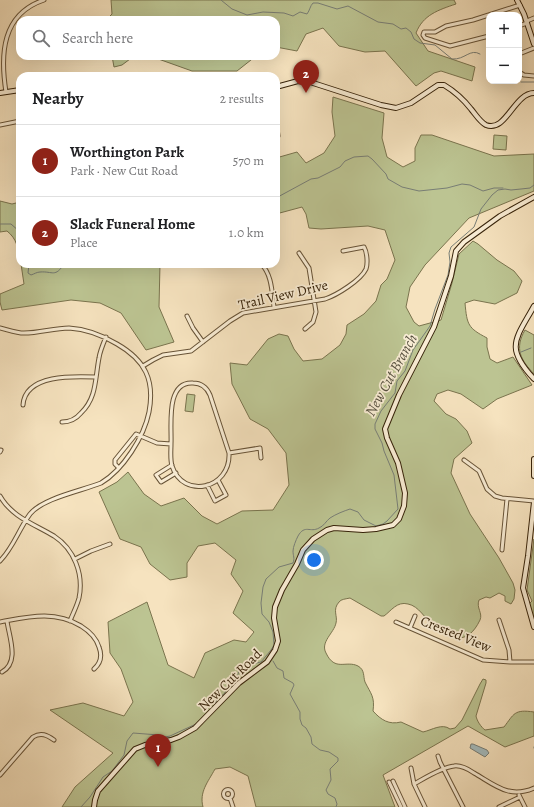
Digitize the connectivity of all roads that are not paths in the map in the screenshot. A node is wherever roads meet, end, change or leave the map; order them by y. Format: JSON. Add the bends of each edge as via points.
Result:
{"nodes":[{"id":1,"x":30,"y":0,"type":"edge"},
{"id":2,"x":44,"y":0,"type":"edge"},
{"id":3,"x":517,"y":0,"type":"edge"},
{"id":4,"x":32,"y":5,"type":"junction"},
{"id":5,"x":520,"y":5,"type":"junction"},
{"id":6,"x":498,"y":12,"type":"edge"},
{"id":7,"x":19,"y":16,"type":"edge"},
{"id":8,"x":486,"y":16,"type":"edge"},
{"id":9,"x":534,"y":18,"type":"edge"},
{"id":10,"x":16,"y":19,"type":"edge"},
{"id":11,"x":527,"y":22,"type":"junction"},
{"id":12,"x":522,"y":24,"type":"edge"},
{"id":13,"x":486,"y":37,"type":"edge"},
{"id":14,"x":534,"y":44,"type":"edge"},
{"id":15,"x":534,"y":48,"type":"edge"},
{"id":16,"x":522,"y":53,"type":"edge"},
{"id":17,"x":522,"y":74,"type":"edge"},
{"id":18,"x":534,"y":76,"type":"edge"},
{"id":19,"x":280,"y":86,"type":"edge"},
{"id":20,"x":16,"y":91,"type":"edge"},
{"id":21,"x":6,"y":92,"type":"junction"},
{"id":22,"x":0,"y":93,"type":"edge"},
{"id":23,"x":534,"y":93,"type":"edge"},
{"id":24,"x":16,"y":122,"type":"edge"},
{"id":25,"x":0,"y":125,"type":"edge"},
{"id":26,"x":534,"y":197,"type":"edge"},
{"id":27,"x":343,"y":251,"type":"dead end"},
{"id":28,"x":299,"y":253,"type":"dead end"},
{"id":29,"x":264,"y":268,"type":"edge"},
{"id":30,"x":315,"y":301,"type":"junction"},
{"id":31,"x":534,"y":306,"type":"edge"},
{"id":32,"x":274,"y":307,"type":"junction"},
{"id":33,"x":187,"y":316,"type":"dead end"},
{"id":34,"x":0,"y":328,"type":"edge"},
{"id":35,"x":305,"y":329,"type":"dead end"},
{"id":36,"x":106,"y":337,"type":"junction"},
{"id":37,"x":203,"y":342,"type":"junction"},
{"id":38,"x":143,"y":366,"type":"junction"},
{"id":39,"x":96,"y":377,"type":"junction"},
{"id":40,"x":534,"y":379,"type":"edge"},
{"id":41,"x":23,"y":405,"type":"dead end"},
{"id":42,"x":62,"y":422,"type":"dead end"},
{"id":43,"x":141,"y":436,"type":"junction"},
{"id":44,"x":171,"y":444,"type":"junction"},
{"id":45,"x":229,"y":453,"type":"junction"},
{"id":46,"x":261,"y":458,"type":"dead end"},
{"id":47,"x":534,"y":459,"type":"edge"},
{"id":48,"x":464,"y":460,"type":"dead end"},
{"id":49,"x":172,"y":465,"type":"junction"},
{"id":50,"x":119,"y":468,"type":"junction"},
{"id":51,"x":176,"y":473,"type":"junction"},
{"id":52,"x":534,"y":476,"type":"edge"},
{"id":53,"x":218,"y":480,"type":"junction"},
{"id":54,"x":207,"y":485,"type":"junction"},
{"id":55,"x":0,"y":496,"type":"edge"},
{"id":56,"x":507,"y":499,"type":"junction"},
{"id":57,"x":534,"y":501,"type":"edge"},
{"id":58,"x":26,"y":521,"type":"junction"},
{"id":59,"x":110,"y":544,"type":"dead end"},
{"id":60,"x":501,"y":548,"type":"dead end"},
{"id":61,"x":75,"y":559,"type":"junction"},
{"id":62,"x":0,"y":561,"type":"edge"},
{"id":63,"x":415,"y":616,"type":"dead end"},
{"id":64,"x":499,"y":620,"type":"dead end"},
{"id":65,"x":6,"y":621,"type":"junction"},
{"id":66,"x":70,"y":621,"type":"junction"},
{"id":67,"x":0,"y":622,"type":"edge"},
{"id":68,"x":396,"y":622,"type":"dead end"},
{"id":69,"x":534,"y":627,"type":"edge"},
{"id":70,"x":410,"y":628,"type":"junction"},
{"id":71,"x":510,"y":662,"type":"junction"},
{"id":72,"x":534,"y":662,"type":"edge"},
{"id":73,"x":94,"y":669,"type":"dead end"},
{"id":74,"x":2,"y":672,"type":"dead end"},
{"id":75,"x":54,"y":740,"type":"dead end"},
{"id":76,"x":438,"y":756,"type":"dead end"},
{"id":77,"x":412,"y":768,"type":"dead end"},
{"id":78,"x":443,"y":769,"type":"junction"},
{"id":79,"x":0,"y":775,"type":"edge"},
{"id":80,"x":414,"y":784,"type":"junction"},
{"id":81,"x":534,"y":788,"type":"edge"},
{"id":82,"x":519,"y":795,"type":"junction"},
{"id":83,"x":230,"y":798,"type":"dead end"},
{"id":84,"x":94,"y":807,"type":"edge"},
{"id":85,"x":233,"y":807,"type":"edge"},
{"id":86,"x":401,"y":807,"type":"edge"},
{"id":87,"x":405,"y":807,"type":"edge"},
{"id":88,"x":425,"y":807,"type":"edge"},
{"id":89,"x":463,"y":807,"type":"edge"},
{"id":90,"x":499,"y":807,"type":"edge"},
{"id":91,"x":525,"y":807,"type":"edge"}],
"edges":[{"from":1,"to":4,"type":"street"},
{"from":2,"to":4,"type":"street"},
{"from":3,"to":5,"type":"street"},
{"from":4,"to":7,"type":"street"},
{"from":5,"to":6,"type":"street"},
{"from":5,"to":11,"type":"street"},
{"from":8,"to":13,"type":"street","via":[[446,26],[435,32],[424,32],[423,35],[425,38],[450,46]]},
{"from":9,"to":11,"type":"street"},
{"from":10,"to":21,"type":"street","via":[[6,40],[3,66]]},
{"from":11,"to":12,"type":"street"},
{"from":11,"to":14,"type":"street"},
{"from":15,"to":16,"type":"street"},
{"from":17,"to":18,"type":"street"},
{"from":19,"to":23,"type":"street","via":[[298,81],[310,82],[396,108],[411,103],[438,85],[444,85],[489,126],[503,121],[524,96]]},
{"from":20,"to":21,"type":"street"},
{"from":21,"to":22,"type":"street"},
{"from":24,"to":25,"type":"street"},
{"from":26,"to":84,"type":"street","name":"New Cut Road","via":[[500,216],[464,242],[456,251],[436,322],[385,429],[398,463],[405,493],[399,519],[393,524],[376,529],[327,530],[308,543],[302,550],[275,607],[278,641],[266,662],[239,683],[195,728],[175,739],[136,749],[98,791]]},
{"from":27,"to":30,"type":"street","name":"Trail View Drive","via":[[364,247],[366,270],[338,293]]},
{"from":28,"to":30,"type":"street","via":[[309,268]]},
{"from":29,"to":32,"type":"street","via":[[269,277]]},
{"from":30,"to":32,"type":"street","name":"Trail View Drive"},
{"from":30,"to":35,"type":"street","via":[[316,316]]},
{"from":31,"to":40,"type":"street","via":[[516,342],[519,361]]},
{"from":32,"to":37,"type":"street","name":"Trail View Drive","via":[[236,317]]},
{"from":33,"to":37,"type":"street"},
{"from":34,"to":36,"type":"street","via":[[22,333],[58,328],[77,329]]},
{"from":36,"to":38,"type":"street","via":[[131,352]]},
{"from":36,"to":39,"type":"street"},
{"from":37,"to":38,"type":"street","name":"Trail View Drive","via":[[191,351],[163,355]]},
{"from":38,"to":43,"type":"street","via":[[149,381],[151,397]]},
{"from":39,"to":41,"type":"street","via":[[62,377],[47,380],[31,389],[24,397]]},
{"from":39,"to":42,"type":"street","via":[[95,389],[89,404],[74,419]]},
{"from":43,"to":44,"type":"street","via":[[157,443]]},
{"from":43,"to":50,"type":"street"},
{"from":43,"to":50,"type":"street","via":[[134,434],[115,460]]},
{"from":44,"to":45,"type":"street","via":[[173,398],[180,387],[193,383],[208,391]]},
{"from":44,"to":49,"type":"street"},
{"from":45,"to":46,"type":"street","via":[[260,448]]},
{"from":45,"to":53,"type":"street","via":[[226,472]]},
{"from":47,"to":52,"type":"street"},
{"from":48,"to":56,"type":"street","via":[[479,471],[493,494],[498,498]]},
{"from":49,"to":51,"type":"street"},
{"from":49,"to":51,"type":"street","via":[[156,475],[161,482]]},
{"from":50,"to":58,"type":"street","via":[[101,483],[42,504]]},
{"from":51,"to":54,"type":"street","via":[[188,484]]},
{"from":53,"to":54,"type":"street"},
{"from":53,"to":54,"type":"street","via":[[226,495],[215,501]]},
{"from":55,"to":58,"type":"street","via":[[10,510]]},
{"from":56,"to":57,"type":"street"},
{"from":56,"to":60,"type":"street"},
{"from":57,"to":69,"type":"street","via":[[523,588]]},
{"from":58,"to":61,"type":"street","via":[[58,539]]},
{"from":58,"to":62,"type":"street"},
{"from":59,"to":61,"type":"street"},
{"from":61,"to":66,"type":"street","via":[[80,591]]},
{"from":63,"to":70,"type":"street"},
{"from":64,"to":71,"type":"street","via":[[509,650]]},
{"from":65,"to":66,"type":"street","via":[[40,616],[54,616]]},
{"from":65,"to":67,"type":"street"},
{"from":65,"to":74,"type":"street","via":[[12,658],[10,666]]},
{"from":66,"to":73,"type":"street","via":[[88,631],[98,644],[100,659]]},
{"from":68,"to":70,"type":"street","name":"Crested View"},
{"from":70,"to":71,"type":"street","name":"Crested View","via":[[483,660]]},
{"from":71,"to":72,"type":"street","name":"Crested View"},
{"from":75,"to":79,"type":"street","via":[[43,734],[33,737]]},
{"from":76,"to":78,"type":"street"},
{"from":77,"to":80,"type":"street"},
{"from":78,"to":80,"type":"street"},
{"from":78,"to":82,"type":"street","via":[[461,766],[500,788]]},
{"from":78,"to":89,"type":"street"},
{"from":80,"to":88,"type":"street"},
{"from":81,"to":82,"type":"street"},
{"from":82,"to":90,"type":"street"},
{"from":82,"to":91,"type":"street"},
{"from":83,"to":85,"type":"street"},
{"from":86,"to":87,"type":"street","via":[[391,782]]}]}
